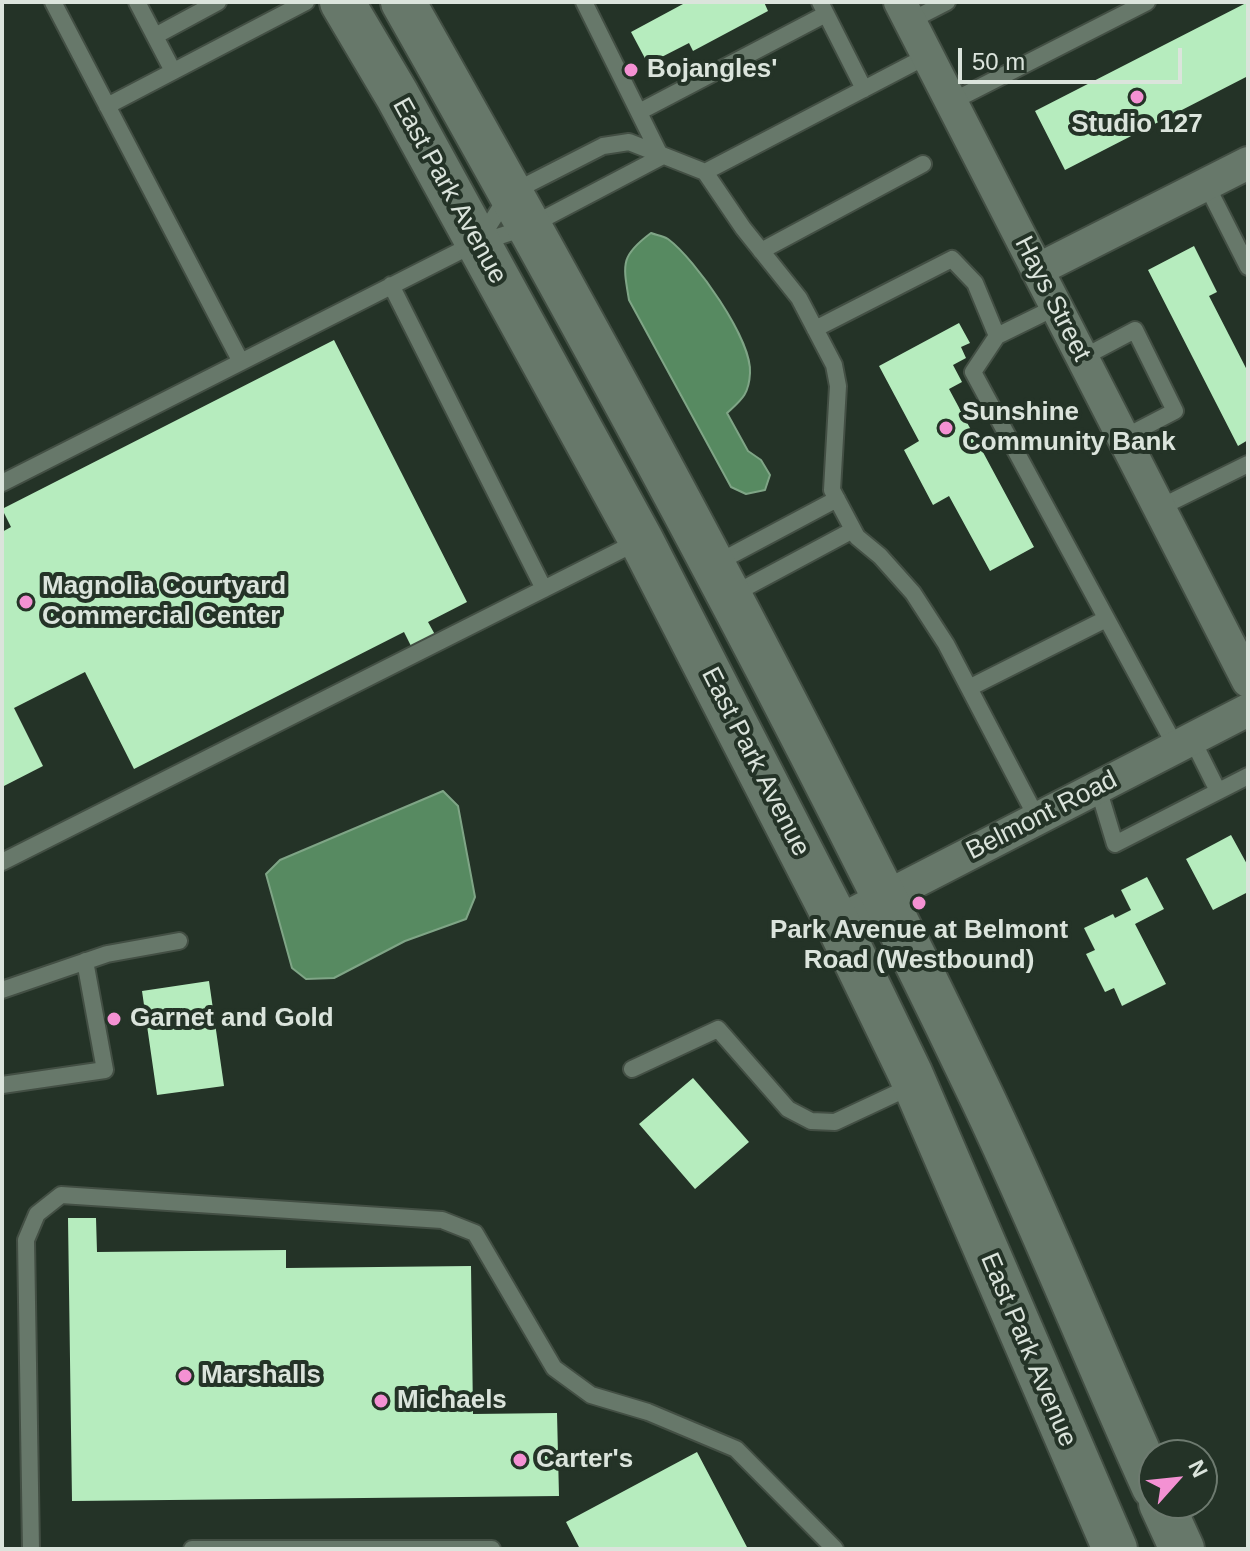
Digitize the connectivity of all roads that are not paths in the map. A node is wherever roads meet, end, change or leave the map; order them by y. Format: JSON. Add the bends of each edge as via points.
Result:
{"nodes":[{"id":1,"x":53,"y":2,"type":"edge"},
{"id":2,"x":137,"y":2,"type":"edge"},
{"id":3,"x":218,"y":2,"type":"edge"},
{"id":4,"x":306,"y":2,"type":"edge"},
{"id":5,"x":342,"y":2,"type":"edge"},
{"id":6,"x":403,"y":2,"type":"edge"},
{"id":7,"x":605,"y":2,"type":"edge"},
{"id":8,"x":947,"y":2,"type":"edge"},
{"id":9,"x":1147,"y":2,"type":"edge"},
{"id":10,"x":586,"y":6,"type":"edge"},
{"id":11,"x":823,"y":8,"type":"edge"},
{"id":12,"x":905,"y":12,"type":"edge"},
{"id":13,"x":155,"y":36,"type":"junction"},
{"id":14,"x":927,"y":56,"type":"junction"},
{"id":15,"x":173,"y":71,"type":"junction"},
{"id":16,"x":864,"y":89,"type":"junction"},
{"id":17,"x":951,"y":102,"type":"junction"},
{"id":18,"x":107,"y":106,"type":"junction"},
{"id":19,"x":639,"y":112,"type":"junction"},
{"id":20,"x":661,"y":157,"type":"junction"},
{"id":21,"x":1248,"y":163,"type":"edge"},
{"id":22,"x":923,"y":164,"type":"dead end"},
{"id":23,"x":705,"y":172,"type":"junction"},
{"id":24,"x":1206,"y":184,"type":"junction"},
{"id":25,"x":518,"y":211,"type":"junction"},
{"id":26,"x":478,"y":242,"type":"junction"},
{"id":27,"x":761,"y":251,"type":"junction"},
{"id":28,"x":1248,"y":267,"type":"edge"},
{"id":29,"x":1037,"y":270,"type":"junction"},
{"id":30,"x":391,"y":285,"type":"junction"},
{"id":31,"x":1056,"y":307,"type":"junction"},
{"id":32,"x":815,"y":329,"type":"junction"},
{"id":33,"x":997,"y":336,"type":"junction"},
{"id":34,"x":1082,"y":358,"type":"junction"},
{"id":35,"x":241,"y":362,"type":"junction"},
{"id":36,"x":1123,"y":438,"type":"junction"},
{"id":37,"x":1248,"y":464,"type":"edge"},
{"id":38,"x":2,"y":483,"type":"edge"},
{"id":39,"x":837,"y":499,"type":"junction"},
{"id":40,"x":1159,"y":508,"type":"junction"},
{"id":41,"x":853,"y":530,"type":"junction"},
{"id":42,"x":641,"y":540,"type":"junction"},
{"id":43,"x":721,"y":581,"type":"junction"},
{"id":44,"x":544,"y":589,"type":"junction"},
{"id":45,"x":1106,"y":619,"type":"junction"},
{"id":46,"x":1248,"y":681,"type":"edge"},
{"id":47,"x":969,"y":688,"type":"junction"},
{"id":48,"x":1248,"y":710,"type":"edge"},
{"id":49,"x":1184,"y":743,"type":"junction"},
{"id":50,"x":1248,"y":776,"type":"edge"},
{"id":51,"x":1098,"y":788,"type":"junction"},
{"id":52,"x":1218,"y":791,"type":"junction"},
{"id":53,"x":1037,"y":818,"type":"junction"},
{"id":54,"x":2,"y":862,"type":"edge"},
{"id":55,"x":883,"y":898,"type":"junction"},
{"id":56,"x":837,"y":922,"type":"junction"},
{"id":57,"x":179,"y":941,"type":"dead end"},
{"id":58,"x":85,"y":961,"type":"junction"},
{"id":59,"x":2,"y":990,"type":"edge"},
{"id":60,"x":632,"y":1069,"type":"dead end"},
{"id":61,"x":914,"y":1084,"type":"junction"},
{"id":62,"x":2,"y":1085,"type":"edge"},
{"id":63,"x":1138,"y":1451,"type":"edge"},
{"id":64,"x":1168,"y":1519,"type":"edge"},
{"id":65,"x":460,"y":1548,"type":"edge"},
{"id":66,"x":31,"y":1549,"type":"edge"},
{"id":67,"x":192,"y":1549,"type":"edge"},
{"id":68,"x":492,"y":1549,"type":"edge"},
{"id":69,"x":835,"y":1549,"type":"edge"},
{"id":70,"x":1115,"y":1549,"type":"edge"},
{"id":71,"x":1182,"y":1549,"type":"edge"}],
"edges":[{"from":1,"to":18,"type":"lane"},
{"from":2,"to":13,"type":"lane"},
{"from":3,"to":13,"type":"lane"},
{"from":4,"to":15,"type":"lane"},
{"from":5,"to":26,"type":"main road","name":"East Park Avenue"},
{"from":6,"to":25,"type":"main road","name":"East Park Avenue"},
{"from":7,"to":10,"type":"lane"},
{"from":8,"to":12,"type":"lane"},
{"from":9,"to":17,"type":"lane"},
{"from":10,"to":19,"type":"lane"},
{"from":11,"to":16,"type":"lane"},
{"from":11,"to":19,"type":"lane"},
{"from":12,"to":14,"type":"street","name":"Hays Street"},
{"from":13,"to":15,"type":"lane"},
{"from":14,"to":16,"type":"lane"},
{"from":14,"to":17,"type":"street","name":"Hays Street"},
{"from":15,"to":18,"type":"lane"},
{"from":16,"to":23,"type":"lane"},
{"from":17,"to":29,"type":"street","name":"Hays Street"},
{"from":18,"to":35,"type":"lane"},
{"from":19,"to":20,"type":"lane"},
{"from":20,"to":23,"type":"lane"},
{"from":20,"to":25,"type":"lane"},
{"from":20,"to":25,"type":"lane","via":[[629,142],[603,146]]},
{"from":21,"to":24,"type":"street"},
{"from":22,"to":27,"type":"lane"},
{"from":23,"to":27,"type":"lane"},
{"from":24,"to":28,"type":"lane"},
{"from":24,"to":29,"type":"street"},
{"from":25,"to":26,"type":"lane"},
{"from":25,"to":26,"type":"lane"},
{"from":25,"to":43,"type":"main road","name":"East Park Avenue"},
{"from":26,"to":30,"type":"lane"},
{"from":26,"to":42,"type":"main road","name":"East Park Avenue"},
{"from":27,"to":32,"type":"lane","via":[[799,298]]},
{"from":29,"to":31,"type":"street","name":"Hays Street"},
{"from":30,"to":35,"type":"lane"},
{"from":30,"to":44,"type":"lane"},
{"from":31,"to":33,"type":"lane"},
{"from":31,"to":34,"type":"street","name":"Hays Street"},
{"from":32,"to":33,"type":"lane","via":[[952,259],[975,283]]},
{"from":32,"to":39,"type":"lane","via":[[834,365],[838,386],[832,490]]},
{"from":33,"to":45,"type":"lane","via":[[973,372]]},
{"from":34,"to":36,"type":"street","name":"Hays Street"},
{"from":34,"to":36,"type":"lane","via":[[1135,330],[1175,411]]},
{"from":35,"to":38,"type":"lane"},
{"from":36,"to":40,"type":"street","name":"Hays Street"},
{"from":37,"to":40,"type":"lane"},
{"from":39,"to":41,"type":"lane"},
{"from":39,"to":43,"type":"lane"},
{"from":40,"to":46,"type":"street","name":"Hays Street"},
{"from":41,"to":43,"type":"lane"},
{"from":41,"to":47,"type":"lane","via":[[913,593]]},
{"from":42,"to":44,"type":"lane"},
{"from":42,"to":56,"type":"main road","name":"East Park Avenue"},
{"from":43,"to":55,"type":"main road","name":"East Park Avenue"},
{"from":44,"to":54,"type":"lane"},
{"from":45,"to":47,"type":"lane"},
{"from":45,"to":49,"type":"lane"},
{"from":47,"to":53,"type":"lane"},
{"from":48,"to":49,"type":"street","name":"Belmont Road"},
{"from":49,"to":51,"type":"street","name":"Belmont Road"},
{"from":49,"to":52,"type":"lane"},
{"from":50,"to":52,"type":"lane"},
{"from":51,"to":52,"type":"lane","via":[[1115,844]]},
{"from":51,"to":53,"type":"street","name":"Belmont Road"},
{"from":53,"to":55,"type":"street","name":"Belmont Road"},
{"from":55,"to":56,"type":"street","name":"Belmont Road"},
{"from":55,"to":63,"type":"main road","name":"East Park Avenue","via":[[991,1118]]},
{"from":56,"to":61,"type":"main road","name":"East Park Avenue"},
{"from":57,"to":58,"type":"lane"},
{"from":58,"to":59,"type":"lane"},
{"from":58,"to":62,"type":"lane","via":[[105,1070]]},
{"from":60,"to":61,"type":"lane","via":[[718,1029],[788,1109],[811,1121],[835,1122]]},
{"from":61,"to":70,"type":"main road","name":"East Park Avenue"},
{"from":64,"to":71,"type":"main road"},
{"from":65,"to":67,"type":"lane"},
{"from":65,"to":68,"type":"lane"},
{"from":66,"to":69,"type":"lane","via":[[26,1240],[37,1214],[61,1195],[442,1220],[475,1233],[554,1368],[591,1395],[736,1449]]}]}
